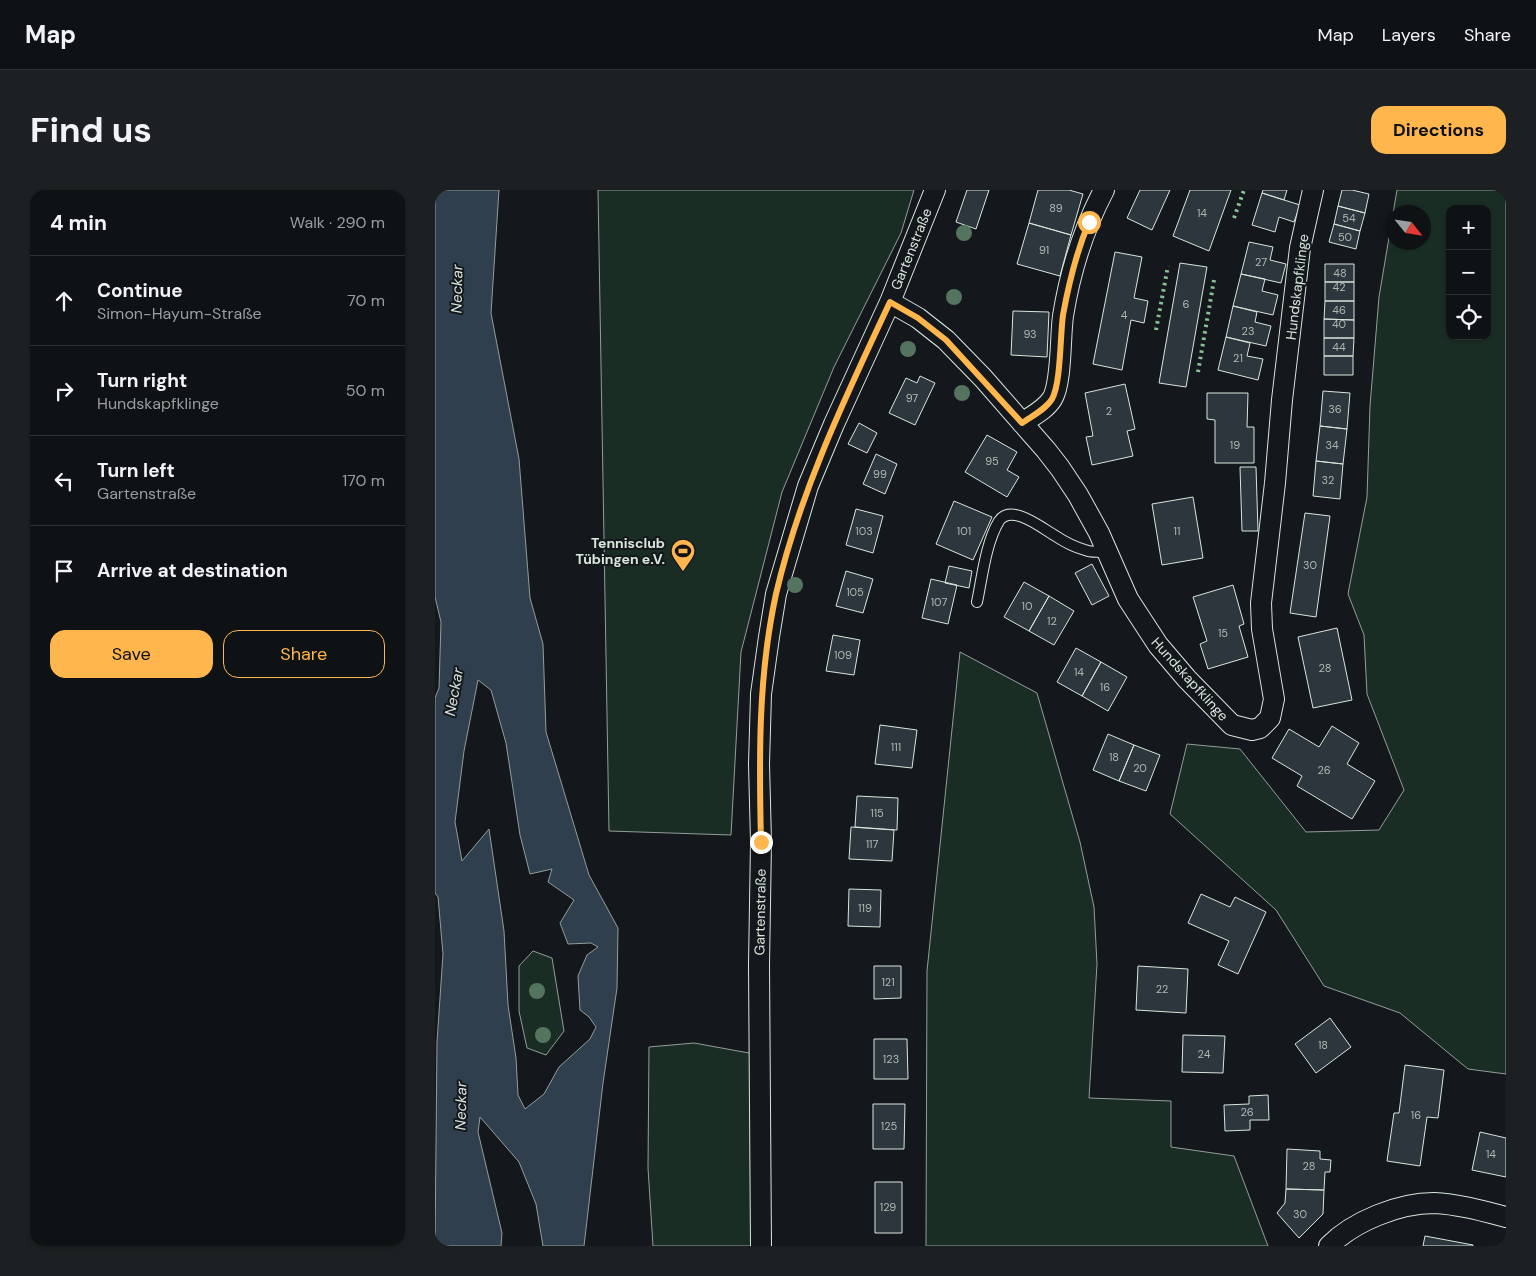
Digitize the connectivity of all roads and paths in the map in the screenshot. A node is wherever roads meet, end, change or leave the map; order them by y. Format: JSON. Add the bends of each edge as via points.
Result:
{"nodes":[{"id":1,"x":935,"y":190,"type":"edge"},
{"id":2,"x":1104,"y":190,"type":"edge"},
{"id":3,"x":1313,"y":190,"type":"edge"},
{"id":4,"x":890,"y":302,"type":"junction"},
{"id":5,"x":1022,"y":423,"type":"junction"},
{"id":6,"x":1107,"y":551,"type":"junction"},
{"id":7,"x":977,"y":602,"type":"dead end"},
{"id":8,"x":1506,"y":1217,"type":"edge"},
{"id":9,"x":761,"y":1246,"type":"edge"},
{"id":10,"x":1329,"y":1246,"type":"edge"}],
"edges":[{"from":1,"to":4,"type":"street","name":"Gartenstraße"},
{"from":2,"to":5,"type":"street","via":[[1077,252],[1063,315],[1053,398]]},
{"from":3,"to":6,"type":"street","name":"Hundskapfklinge","via":[[1300,248],[1261,603],[1264,645],[1274,699],[1270,718],[1260,728],[1251,730],[1232,725],[1173,663],[1128,599]]},
{"from":4,"to":5,"type":"street","name":"Hundskapfklinge","via":[[946,340]]},
{"from":4,"to":9,"type":"street","name":"Gartenstraße","via":[[809,486],[776,594],[763,685],[759,764]]},
{"from":5,"to":6,"type":"street","name":"Hundskapfklinge","via":[[1074,488]]},
{"from":6,"to":7,"type":"lane","via":[[1086,551],[1031,520],[1006,516],[1000,519],[994,533]]},
{"from":8,"to":10,"type":"street","via":[[1455,1205],[1433,1203],[1407,1207],[1364,1221],[1340,1235]]}]}
